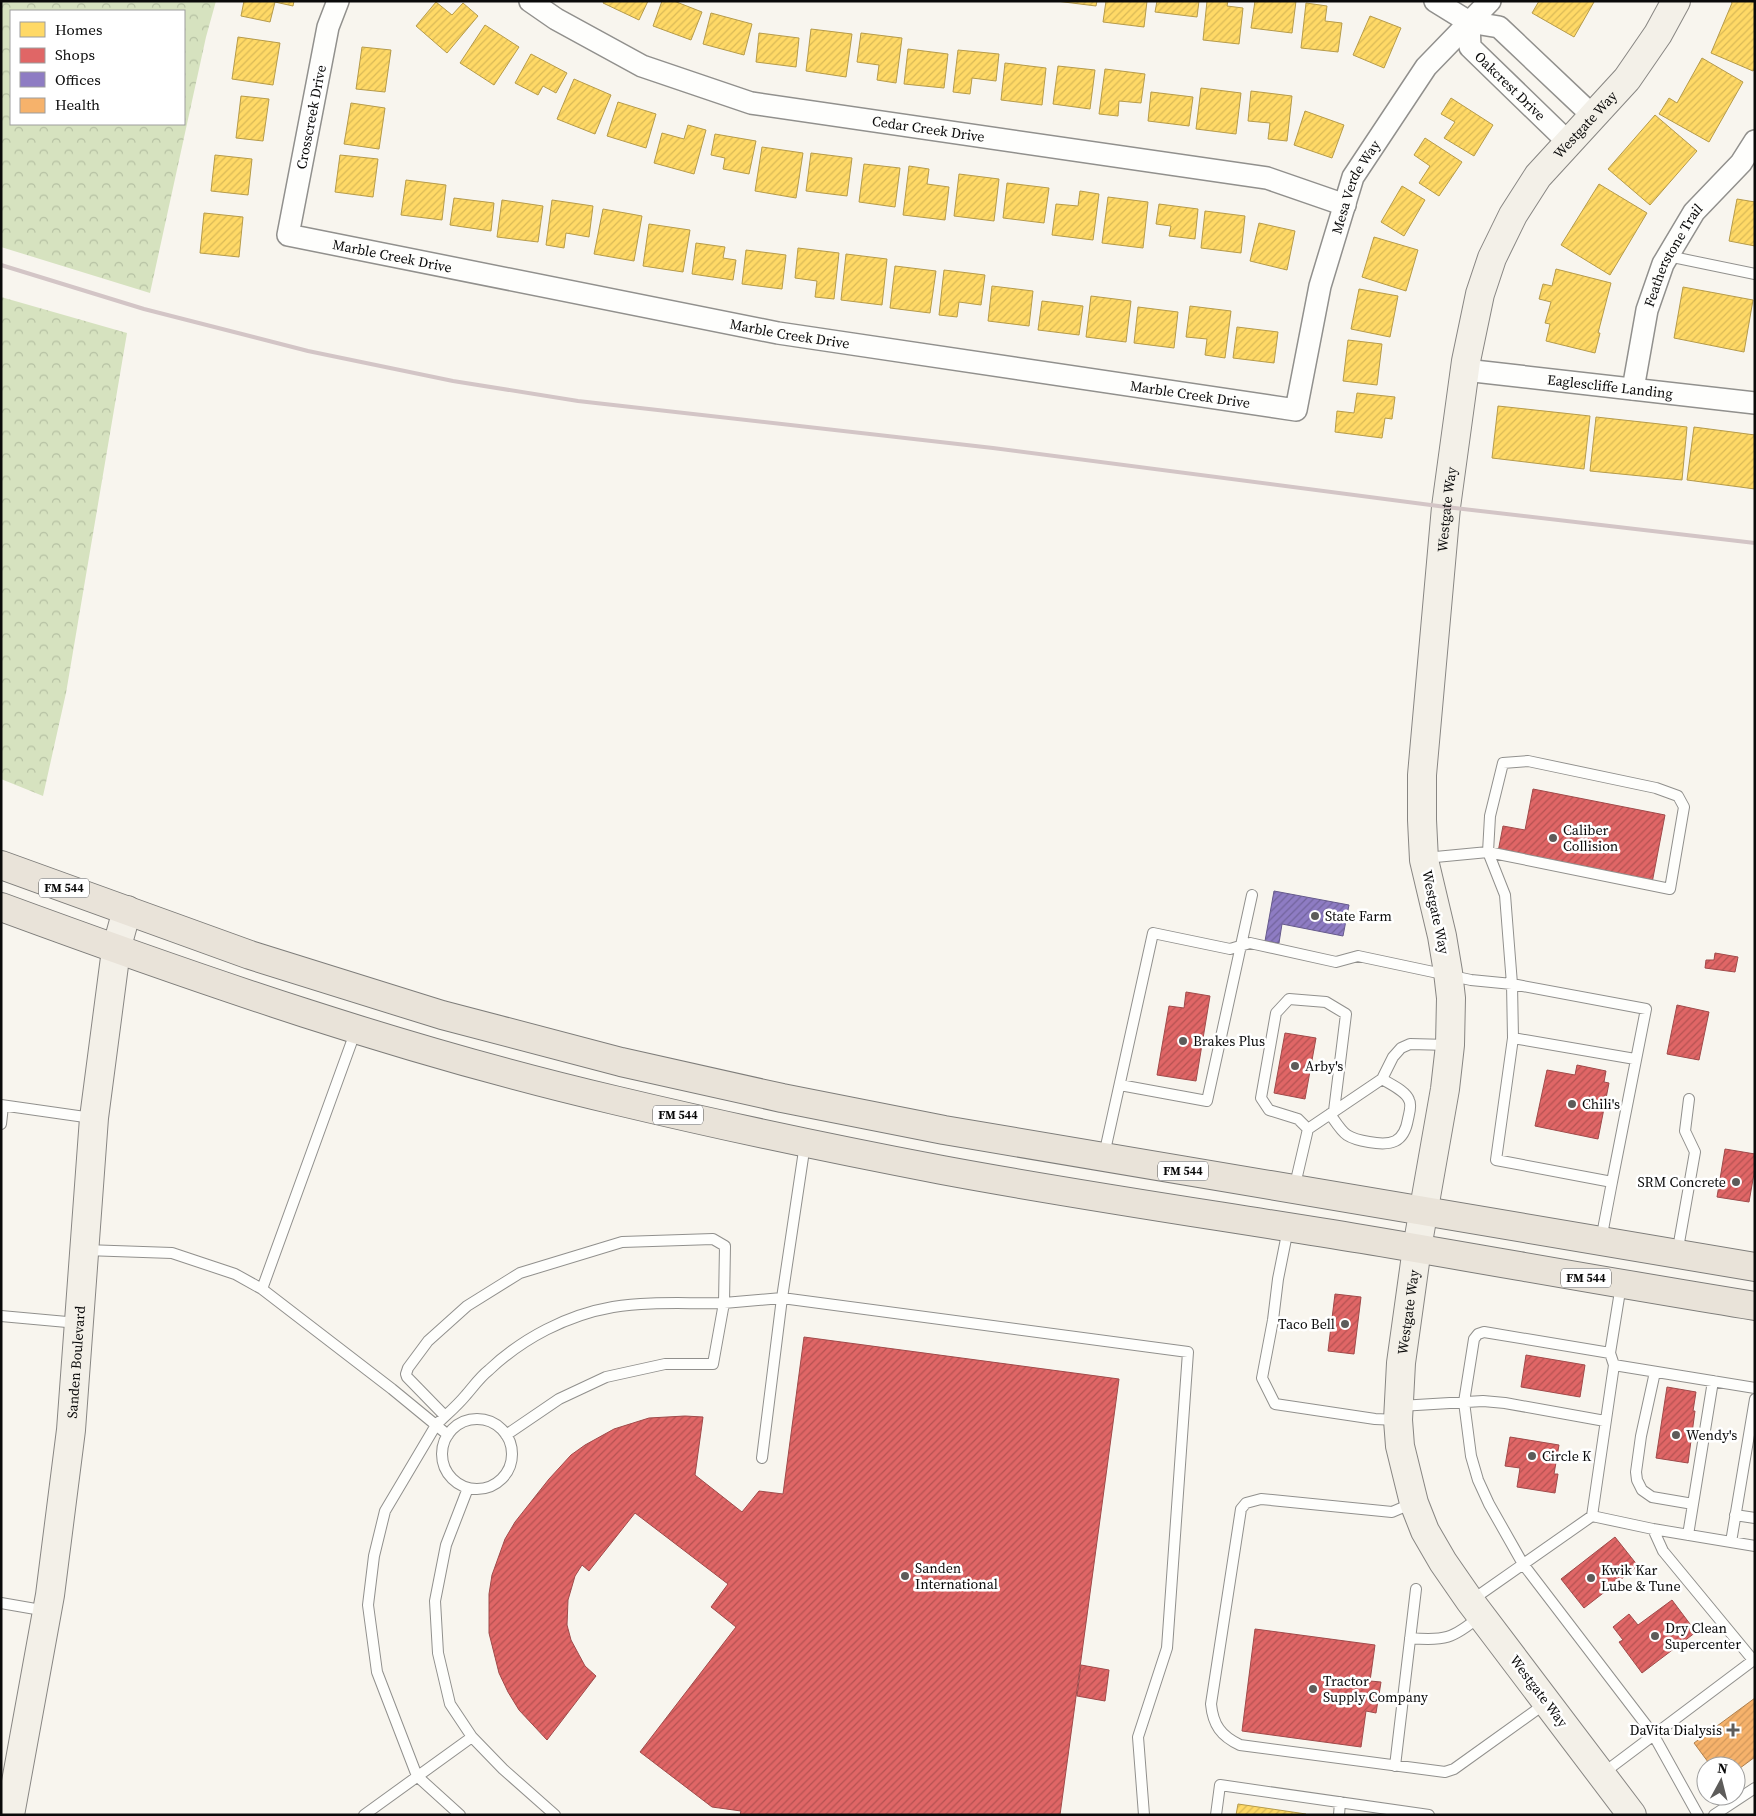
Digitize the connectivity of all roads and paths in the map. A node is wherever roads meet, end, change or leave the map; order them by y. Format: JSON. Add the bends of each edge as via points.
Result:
{"nodes":[{"id":1,"x":338,"y":1,"type":"edge"},
{"id":2,"x":530,"y":1,"type":"edge"},
{"id":3,"x":1435,"y":1,"type":"edge"},
{"id":4,"x":1490,"y":1,"type":"edge"},
{"id":5,"x":1676,"y":1,"type":"edge"},
{"id":6,"x":1469,"y":22,"type":"junction"},
{"id":7,"x":1593,"y":116,"type":"junction"},
{"id":8,"x":1755,"y":141,"type":"edge"},
{"id":9,"x":1568,"y":142,"type":"junction"},
{"id":10,"x":1748,"y":165,"type":"edge"},
{"id":11,"x":1344,"y":205,"type":"junction"},
{"id":12,"x":288,"y":235,"type":"joint"},
{"id":13,"x":1668,"y":256,"type":"junction"},
{"id":14,"x":1755,"y":274,"type":"edge"},
{"id":15,"x":1465,"y":370,"type":"junction"},
{"id":16,"x":1633,"y":389,"type":"junction"},
{"id":17,"x":1755,"y":403,"type":"edge"},
{"id":18,"x":1296,"y":410,"type":"joint"},
{"id":19,"x":1488,"y":852,"type":"junction"},
{"id":20,"x":1424,"y":858,"type":"junction"},
{"id":21,"x":1,"y":865,"type":"edge"},
{"id":22,"x":1252,"y":895,"type":"dead end"},
{"id":23,"x":1,"y":907,"type":"edge"},
{"id":24,"x":127,"y":910,"type":"junction"},
{"id":25,"x":1242,"y":946,"type":"junction"},
{"id":26,"x":116,"y":950,"type":"junction"},
{"id":27,"x":1449,"y":975,"type":"junction"},
{"id":28,"x":1512,"y":984,"type":"junction"},
{"id":29,"x":356,"y":1030,"type":"junction"},
{"id":30,"x":1513,"y":1038,"type":"junction"},
{"id":31,"x":1450,"y":1046,"type":"junction"},
{"id":32,"x":1635,"y":1059,"type":"junction"},
{"id":33,"x":1382,"y":1079,"type":"junction"},
{"id":34,"x":1120,"y":1084,"type":"junction"},
{"id":35,"x":1689,"y":1099,"type":"dead end"},
{"id":36,"x":810,"y":1104,"type":"junction"},
{"id":37,"x":2,"y":1106,"type":"edge"},
{"id":38,"x":1332,"y":1113,"type":"junction"},
{"id":39,"x":94,"y":1118,"type":"junction"},
{"id":40,"x":1,"y":1124,"type":"edge"},
{"id":41,"x":1308,"y":1129,"type":"junction"},
{"id":42,"x":805,"y":1143,"type":"junction"},
{"id":43,"x":1104,"y":1158,"type":"junction"},
{"id":44,"x":1612,"y":1182,"type":"junction"},
{"id":45,"x":1294,"y":1189,"type":"junction"},
{"id":46,"x":1423,"y":1210,"type":"junction"},
{"id":47,"x":1288,"y":1228,"type":"junction"},
{"id":48,"x":1601,"y":1241,"type":"junction"},
{"id":49,"x":1417,"y":1248,"type":"junction"},
{"id":50,"x":84,"y":1250,"type":"junction"},
{"id":51,"x":1677,"y":1254,"type":"junction"},
{"id":52,"x":1755,"y":1267,"type":"edge"},
{"id":53,"x":1621,"y":1284,"type":"junction"},
{"id":54,"x":262,"y":1289,"type":"junction"},
{"id":55,"x":782,"y":1298,"type":"junction"},
{"id":56,"x":724,"y":1303,"type":"junction"},
{"id":57,"x":1755,"y":1306,"type":"edge"},
{"id":58,"x":1,"y":1316,"type":"edge"},
{"id":59,"x":80,"y":1323,"type":"junction"},
{"id":60,"x":1610,"y":1353,"type":"junction"},
{"id":61,"x":1614,"y":1365,"type":"junction"},
{"id":62,"x":1655,"y":1372,"type":"junction"},
{"id":63,"x":1712,"y":1381,"type":"junction"},
{"id":64,"x":1755,"y":1388,"type":"edge"},
{"id":65,"x":1755,"y":1399,"type":"edge"},
{"id":66,"x":1464,"y":1402,"type":"junction"},
{"id":67,"x":1398,"y":1413,"type":"junction"},
{"id":68,"x":445,"y":1416,"type":"junction"},
{"id":69,"x":1605,"y":1421,"type":"junction"},
{"id":70,"x":436,"y":1425,"type":"junction"},
{"id":71,"x":448,"y":1435,"type":"junction"},
{"id":72,"x":506,"y":1435,"type":"junction"},
{"id":73,"x":762,"y":1458,"type":"dead end"},
{"id":74,"x":468,"y":1488,"type":"junction"},
{"id":75,"x":1414,"y":1503,"type":"junction"},
{"id":76,"x":1693,"y":1504,"type":"junction"},
{"id":77,"x":1735,"y":1515,"type":"junction"},
{"id":78,"x":1592,"y":1516,"type":"junction"},
{"id":79,"x":1755,"y":1518,"type":"edge"},
{"id":80,"x":1653,"y":1529,"type":"junction"},
{"id":81,"x":1688,"y":1535,"type":"junction"},
{"id":82,"x":1731,"y":1542,"type":"junction"},
{"id":83,"x":1755,"y":1546,"type":"edge"},
{"id":84,"x":1523,"y":1564,"type":"junction"},
{"id":85,"x":1416,"y":1589,"type":"dead end"},
{"id":86,"x":1,"y":1603,"type":"edge"},
{"id":87,"x":1476,"y":1608,"type":"junction"},
{"id":88,"x":47,"y":1611,"type":"junction"},
{"id":89,"x":1410,"y":1638,"type":"junction"},
{"id":90,"x":1754,"y":1660,"type":"edge"},
{"id":91,"x":1547,"y":1702,"type":"junction"},
{"id":92,"x":1654,"y":1734,"type":"junction"},
{"id":93,"x":472,"y":1737,"type":"junction"},
{"id":94,"x":1395,"y":1766,"type":"junction"},
{"id":95,"x":1602,"y":1774,"type":"junction"},
{"id":96,"x":417,"y":1776,"type":"junction"},
{"id":97,"x":1755,"y":1788,"type":"edge"},
{"id":98,"x":1340,"y":1802,"type":"junction"},
{"id":99,"x":10,"y":1815,"type":"edge"},
{"id":100,"x":364,"y":1815,"type":"edge"},
{"id":101,"x":460,"y":1815,"type":"edge"},
{"id":102,"x":555,"y":1815,"type":"edge"},
{"id":103,"x":1144,"y":1815,"type":"edge"},
{"id":104,"x":1216,"y":1815,"type":"edge"},
{"id":105,"x":1339,"y":1815,"type":"edge"},
{"id":106,"x":1429,"y":1815,"type":"edge"},
{"id":107,"x":1632,"y":1815,"type":"edge"},
{"id":108,"x":1698,"y":1815,"type":"edge"},
{"id":109,"x":1714,"y":1815,"type":"edge"}],
"edges":[{"from":1,"to":12,"type":"street","name":"Crosscreek Drive","via":[[328,28]]},
{"from":2,"to":11,"type":"street","name":"Cedar Creek Drive","via":[[556,19],[642,66],[751,103],[1267,178]]},
{"from":3,"to":6,"type":"street"},
{"from":4,"to":6,"type":"street","name":"Mesa Verde Way"},
{"from":5,"to":7,"type":"street","name":"Westgate Way","via":[[1627,79]]},
{"from":6,"to":7,"type":"street","via":[[1499,27]]},
{"from":6,"to":9,"type":"street","name":"Oakcrest Drive","via":[[1470,47]]},
{"from":6,"to":11,"type":"street","name":"Mesa Verde Way","via":[[1426,67],[1353,177]]},
{"from":7,"to":9,"type":"street","name":"Westgate Way"},
{"from":8,"to":10,"type":"street","name":"Featherstone Trail"},
{"from":9,"to":15,"type":"street","name":"Westgate Way","via":[[1538,176],[1492,258],[1480,294]]},
{"from":10,"to":13,"type":"street","name":"Featherstone Trail","via":[[1694,212]]},
{"from":11,"to":18,"type":"street","name":"Mesa Verde Way","via":[[1320,286]]},
{"from":12,"to":18,"type":"street","name":"Marble Creek Drive","via":[[778,333]]},
{"from":13,"to":14,"type":"lane"},
{"from":13,"to":16,"type":"street","name":"Featherstone Trail","via":[[1647,310]]},
{"from":15,"to":16,"type":"street","name":"Eaglescliffe Landing"},
{"from":15,"to":20,"type":"street","name":"Westgate Way","via":[[1446,507],[1427,702],[1422,774]]},
{"from":16,"to":17,"type":"street","name":"Eaglescliffe Landing"},
{"from":19,"to":19,"type":"lane","via":[[1490,816],[1503,763],[1528,760],[1656,788],[1678,796],[1684,807],[1670,889]]},
{"from":19,"to":20,"type":"lane"},
{"from":19,"to":28,"type":"lane","via":[[1505,895]]},
{"from":20,"to":27,"type":"street","name":"Westgate Way"},
{"from":21,"to":24,"type":"main road","name":"FM 544","number":"FM 544"},
{"from":22,"to":25,"type":"lane"},
{"from":23,"to":26,"type":"main road","name":"FM 544","number":"FM 544"},
{"from":24,"to":26,"type":"street","name":"Sanden Boulevard"},
{"from":24,"to":36,"type":"main road","name":"FM 544","number":"FM 544","via":[[250,955],[442,1015],[621,1062]]},
{"from":25,"to":27,"type":"lane","via":[[1250,944],[1336,962],[1358,956]]},
{"from":25,"to":34,"type":"lane","via":[[1230,949],[1153,933]]},
{"from":25,"to":34,"type":"lane","via":[[1207,1101]]},
{"from":26,"to":29,"type":"main road","name":"FM 544","number":"FM 544"},
{"from":26,"to":39,"type":"street","name":"Sanden Boulevard"},
{"from":27,"to":28,"type":"lane"},
{"from":27,"to":31,"type":"street","name":"Westgate Way"},
{"from":28,"to":30,"type":"lane"},
{"from":28,"to":32,"type":"lane","via":[[1646,1009]]},
{"from":29,"to":42,"type":"main road","name":"FM 544","number":"FM 544","via":[[611,1100]]},
{"from":29,"to":54,"type":"lane"},
{"from":30,"to":32,"type":"lane"},
{"from":30,"to":44,"type":"lane","via":[[1496,1160]]},
{"from":31,"to":33,"type":"lane","via":[[1410,1044],[1401,1048]]},
{"from":31,"to":46,"type":"street","name":"Westgate Way"},
{"from":32,"to":44,"type":"lane"},
{"from":33,"to":38,"type":"lane"},
{"from":33,"to":38,"type":"lane","via":[[1410,1100],[1407,1128],[1402,1137],[1388,1144],[1363,1141],[1347,1135]]},
{"from":34,"to":43,"type":"lane"},
{"from":35,"to":51,"type":"lane","via":[[1685,1131],[1694,1152]]},
{"from":36,"to":42,"type":"main road"},
{"from":36,"to":43,"type":"main road","name":"FM 544","number":"FM 544"},
{"from":37,"to":39,"type":"lane"},
{"from":37,"to":40,"type":"lane"},
{"from":38,"to":41,"type":"lane"},
{"from":38,"to":41,"type":"lane","via":[[1346,1014],[1326,1002],[1289,999],[1276,1013],[1261,1098],[1269,1110],[1298,1119]]},
{"from":39,"to":50,"type":"street","name":"Sanden Boulevard"},
{"from":41,"to":45,"type":"lane"},
{"from":42,"to":47,"type":"main road","name":"FM 544","number":"FM 544","via":[[945,1171]]},
{"from":42,"to":55,"type":"lane"},
{"from":43,"to":45,"type":"main road","name":"FM 544","number":"FM 544"},
{"from":44,"to":48,"type":"lane"},
{"from":45,"to":46,"type":"main road","name":"FM 544","number":"FM 544"},
{"from":46,"to":48,"type":"main road","name":"FM 544","number":"FM 544"},
{"from":46,"to":49,"type":"street","name":"Westgate Way"},
{"from":47,"to":49,"type":"main road","name":"FM 544","number":"FM 544"},
{"from":47,"to":67,"type":"lane","via":[[1262,1378],[1275,1404],[1375,1419]]},
{"from":48,"to":51,"type":"main road","name":"FM 544","number":"FM 544"},
{"from":49,"to":53,"type":"main road","name":"FM 544","number":"FM 544"},
{"from":49,"to":67,"type":"street","name":"Westgate Way","via":[[1401,1363]]},
{"from":50,"to":54,"type":"lane","via":[[172,1253],[235,1274]]},
{"from":50,"to":59,"type":"street","name":"Sanden Boulevard"},
{"from":51,"to":52,"type":"main road","name":"FM 544","number":"FM 544"},
{"from":53,"to":57,"type":"main road","name":"FM 544","number":"FM 544"},
{"from":53,"to":60,"type":"lane"},
{"from":54,"to":70,"type":"lane"},
{"from":55,"to":56,"type":"lane"},
{"from":55,"to":73,"type":"lane"},
{"from":55,"to":103,"type":"lane","via":[[1188,1352],[1167,1648],[1138,1736]]},
{"from":56,"to":68,"type":"lane","via":[[614,1307],[584,1314],[531,1337],[488,1370]]},
{"from":56,"to":68,"type":"lane","via":[[725,1246],[713,1238],[622,1242],[520,1273],[467,1306],[428,1341],[407,1371],[407,1377]]},
{"from":56,"to":72,"type":"lane","via":[[713,1364],[665,1364],[606,1377],[559,1399]]},
{"from":58,"to":59,"type":"lane"},
{"from":59,"to":88,"type":"street","name":"Sanden Boulevard","via":[[71,1430]]},
{"from":60,"to":61,"type":"lane"},
{"from":60,"to":66,"type":"lane","via":[[1481,1332],[1474,1339]]},
{"from":61,"to":62,"type":"lane"},
{"from":61,"to":69,"type":"lane"},
{"from":62,"to":63,"type":"lane"},
{"from":62,"to":76,"type":"lane","via":[[1637,1480],[1642,1490],[1652,1497]]},
{"from":63,"to":64,"type":"lane"},
{"from":63,"to":76,"type":"lane"},
{"from":65,"to":77,"type":"lane"},
{"from":66,"to":67,"type":"lane"},
{"from":66,"to":69,"type":"lane","via":[[1505,1403]]},
{"from":66,"to":84,"type":"lane","via":[[1471,1456],[1478,1480]]},
{"from":67,"to":75,"type":"street","name":"Westgate Way","via":[[1400,1446]]},
{"from":68,"to":70,"type":"lane"},
{"from":69,"to":78,"type":"lane"},
{"from":70,"to":71,"type":"lane"},
{"from":70,"to":96,"type":"lane","via":[[385,1511],[374,1556],[368,1605],[376,1672]]},
{"from":71,"to":72,"type":"lane","via":[[463,1423],[482,1420],[500,1428]]},
{"from":71,"to":74,"type":"lane","via":[[442,1453],[443,1462],[452,1478]]},
{"from":72,"to":74,"type":"lane","via":[[512,1455],[506,1475],[489,1487]]},
{"from":74,"to":93,"type":"lane","via":[[446,1545],[435,1601],[438,1653],[450,1704]]},
{"from":75,"to":87,"type":"street","name":"Westgate Way","via":[[1443,1562]]},
{"from":75,"to":94,"type":"lane","via":[[1392,1512],[1261,1499],[1246,1503],[1241,1509],[1211,1704],[1212,1718],[1218,1728],[1227,1739],[1240,1745]]},
{"from":76,"to":81,"type":"lane"},
{"from":77,"to":79,"type":"lane"},
{"from":77,"to":82,"type":"lane"},
{"from":78,"to":80,"type":"lane"},
{"from":78,"to":84,"type":"lane"},
{"from":80,"to":81,"type":"lane"},
{"from":80,"to":90,"type":"lane","via":[[1663,1551]]},
{"from":81,"to":82,"type":"lane"},
{"from":82,"to":83,"type":"lane"},
{"from":84,"to":87,"type":"lane"},
{"from":84,"to":92,"type":"lane"},
{"from":85,"to":89,"type":"lane"},
{"from":86,"to":88,"type":"lane"},
{"from":87,"to":89,"type":"lane","via":[[1466,1628],[1452,1636],[1436,1640]]},
{"from":87,"to":91,"type":"street","name":"Westgate Way"},
{"from":88,"to":99,"type":"street","name":"Sanden Boulevard"},
{"from":89,"to":94,"type":"lane"},
{"from":90,"to":92,"type":"lane"},
{"from":91,"to":94,"type":"lane","via":[[1454,1769],[1444,1772]]},
{"from":91,"to":95,"type":"street","name":"Westgate Way"},
{"from":92,"to":95,"type":"lane"},
{"from":92,"to":108,"type":"lane"},
{"from":93,"to":96,"type":"lane"},
{"from":93,"to":102,"type":"lane"},
{"from":95,"to":107,"type":"street","name":"Westgate Way"},
{"from":96,"to":100,"type":"lane"},
{"from":96,"to":101,"type":"lane"},
{"from":97,"to":109,"type":"lane"},
{"from":98,"to":104,"type":"lane","via":[[1220,1785]]},
{"from":98,"to":105,"type":"lane"},
{"from":98,"to":106,"type":"lane"}]}
